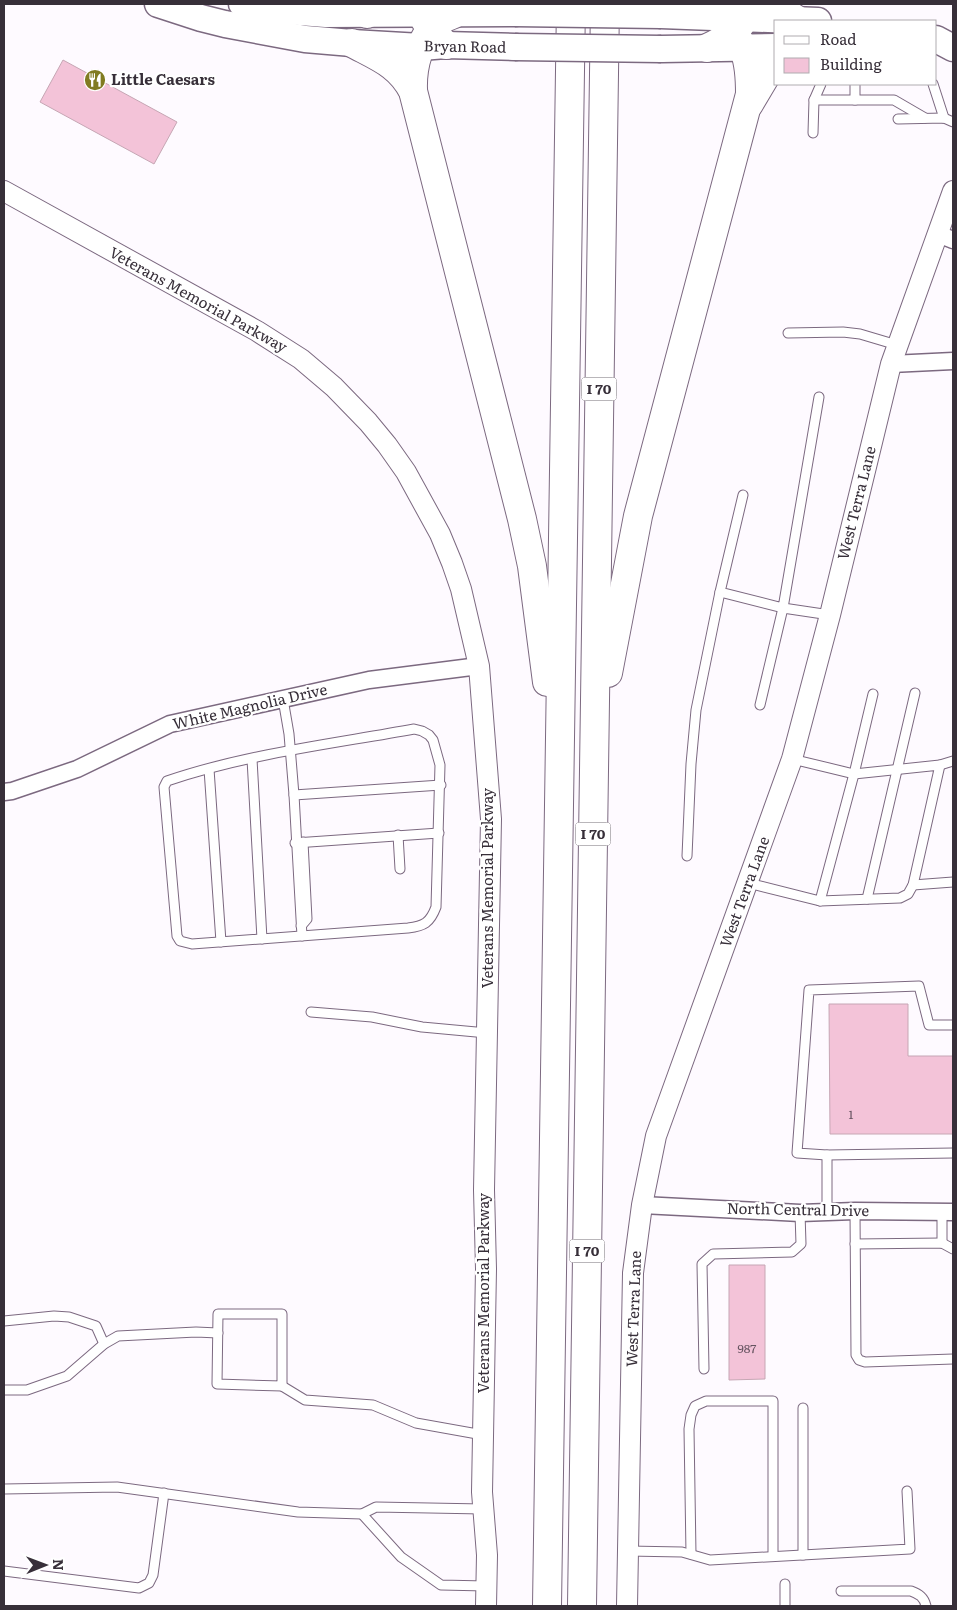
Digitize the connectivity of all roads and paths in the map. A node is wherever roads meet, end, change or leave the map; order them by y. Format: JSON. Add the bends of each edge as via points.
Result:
{"nodes":[{"id":1,"x":158,"y":4,"type":"edge"},
{"id":2,"x":242,"y":4,"type":"edge"},
{"id":3,"x":571,"y":4,"type":"edge"},
{"id":4,"x":605,"y":4,"type":"edge"},
{"id":5,"x":773,"y":4,"type":"edge"},
{"id":6,"x":375,"y":9,"type":"edge"},
{"id":7,"x":456,"y":13,"type":"joint"},
{"id":8,"x":806,"y":20,"type":"edge"},
{"id":9,"x":774,"y":22,"type":"edge"},
{"id":10,"x":739,"y":24,"type":"edge"},
{"id":11,"x":428,"y":28,"type":"edge"},
{"id":12,"x":953,"y":28,"type":"edge"},
{"id":13,"x":937,"y":33,"type":"edge"},
{"id":14,"x":937,"y":33,"type":"edge"},
{"id":15,"x":953,"y":34,"type":"edge"},
{"id":16,"x":937,"y":40,"type":"edge"},
{"id":17,"x":352,"y":44,"type":"junction"},
{"id":18,"x":774,"y":45,"type":"edge"},
{"id":19,"x":707,"y":48,"type":"joint"},
{"id":20,"x":953,"y":48,"type":"edge"},
{"id":21,"x":774,"y":67,"type":"edge"},
{"id":22,"x":821,"y":85,"type":"edge"},
{"id":23,"x":855,"y":85,"type":"edge"},
{"id":24,"x":933,"y":85,"type":"edge"},
{"id":25,"x":413,"y":91,"type":"junction"},
{"id":26,"x":814,"y":100,"type":"junction"},
{"id":27,"x":855,"y":100,"type":"junction"},
{"id":28,"x":747,"y":107,"type":"junction"},
{"id":29,"x":898,"y":118,"type":"dead end"},
{"id":30,"x":925,"y":118,"type":"junction"},
{"id":31,"x":944,"y":118,"type":"junction"},
{"id":32,"x":953,"y":122,"type":"edge"},
{"id":33,"x":813,"y":133,"type":"dead end"},
{"id":34,"x":4,"y":191,"type":"edge"},
{"id":35,"x":953,"y":191,"type":"edge"},
{"id":36,"x":946,"y":237,"type":"edge"},
{"id":37,"x":788,"y":332,"type":"dead end"},
{"id":38,"x":897,"y":345,"type":"junction"},
{"id":39,"x":953,"y":361,"type":"edge"},
{"id":40,"x":891,"y":364,"type":"junction"},
{"id":41,"x":819,"y":397,"type":"dead end"},
{"id":42,"x":743,"y":495,"type":"dead end"},
{"id":43,"x":720,"y":592,"type":"junction"},
{"id":44,"x":783,"y":608,"type":"junction"},
{"id":45,"x":830,"y":615,"type":"junction"},
{"id":46,"x":479,"y":666,"type":"junction"},
{"id":47,"x":915,"y":693,"type":"dead end"},
{"id":48,"x":873,"y":694,"type":"dead end"},
{"id":49,"x":283,"y":699,"type":"junction"},
{"id":50,"x":760,"y":705,"type":"dead end"},
{"id":51,"x":290,"y":751,"type":"junction"},
{"id":52,"x":560,"y":757,"type":"junction"},
{"id":53,"x":252,"y":759,"type":"junction"},
{"id":54,"x":792,"y":759,"type":"junction"},
{"id":55,"x":953,"y":761,"type":"edge"},
{"id":56,"x":940,"y":765,"type":"junction"},
{"id":57,"x":209,"y":769,"type":"junction"},
{"id":58,"x":897,"y":770,"type":"junction"},
{"id":59,"x":593,"y":774,"type":"junction"},
{"id":60,"x":854,"y":774,"type":"junction"},
{"id":61,"x":441,"y":785,"type":"junction"},
{"id":62,"x":4,"y":792,"type":"edge"},
{"id":63,"x":294,"y":795,"type":"junction"},
{"id":64,"x":439,"y":833,"type":"junction"},
{"id":65,"x":398,"y":835,"type":"junction"},
{"id":66,"x":299,"y":843,"type":"junction"},
{"id":67,"x":687,"y":856,"type":"dead end"},
{"id":68,"x":400,"y":868,"type":"dead end"},
{"id":69,"x":953,"y":882,"type":"edge"},
{"id":70,"x":748,"y":883,"type":"junction"},
{"id":71,"x":912,"y":885,"type":"junction"},
{"id":72,"x":867,"y":899,"type":"junction"},
{"id":73,"x":820,"y":901,"type":"junction"},
{"id":74,"x":302,"y":936,"type":"junction"},
{"id":75,"x":262,"y":939,"type":"junction"},
{"id":76,"x":221,"y":942,"type":"junction"},
{"id":77,"x":311,"y":1012,"type":"dead end"},
{"id":78,"x":953,"y":1025,"type":"edge"},
{"id":79,"x":487,"y":1033,"type":"junction"},
{"id":80,"x":953,"y":1153,"type":"edge"},
{"id":81,"x":827,"y":1155,"type":"junction"},
{"id":82,"x":642,"y":1205,"type":"junction"},
{"id":83,"x":855,"y":1210,"type":"junction"},
{"id":84,"x":828,"y":1211,"type":"junction"},
{"id":85,"x":947,"y":1212,"type":"edge"},
{"id":86,"x":800,"y":1213,"type":"junction"},
{"id":87,"x":942,"y":1243,"type":"junction"},
{"id":88,"x":856,"y":1244,"type":"junction"},
{"id":89,"x":953,"y":1249,"type":"edge"},
{"id":90,"x":4,"y":1321,"type":"edge"},
{"id":91,"x":218,"y":1333,"type":"junction"},
{"id":92,"x":104,"y":1344,"type":"junction"},
{"id":93,"x":953,"y":1359,"type":"edge"},
{"id":94,"x":704,"y":1369,"type":"dead end"},
{"id":95,"x":282,"y":1386,"type":"junction"},
{"id":96,"x":4,"y":1390,"type":"edge"},
{"id":97,"x":803,"y":1408,"type":"dead end"},
{"id":98,"x":483,"y":1435,"type":"junction"},
{"id":99,"x":4,"y":1490,"type":"edge"},
{"id":100,"x":907,"y":1491,"type":"dead end"},
{"id":101,"x":164,"y":1493,"type":"junction"},
{"id":102,"x":483,"y":1509,"type":"junction"},
{"id":103,"x":362,"y":1514,"type":"junction"},
{"id":104,"x":628,"y":1551,"type":"junction"},
{"id":105,"x":691,"y":1554,"type":"junction"},
{"id":106,"x":803,"y":1555,"type":"junction"},
{"id":107,"x":772,"y":1556,"type":"junction"},
{"id":108,"x":4,"y":1570,"type":"edge"},
{"id":109,"x":785,"y":1584,"type":"dead end"},
{"id":110,"x":486,"y":1586,"type":"junction"},
{"id":111,"x":841,"y":1591,"type":"dead end"},
{"id":112,"x":486,"y":1606,"type":"edge"},
{"id":113,"x":547,"y":1606,"type":"edge"},
{"id":114,"x":582,"y":1606,"type":"edge"},
{"id":115,"x":627,"y":1606,"type":"edge"},
{"id":116,"x":786,"y":1606,"type":"edge"},
{"id":117,"x":926,"y":1606,"type":"edge"}],
"edges":[{"from":1,"to":17,"type":"main road","name":"Bryan Road","via":[[200,18],[277,35]]},
{"from":2,"to":6,"type":"main road","name":"Bryan Road","via":[[299,12]]},
{"from":3,"to":52,"type":"highway","number":"I 70"},
{"from":4,"to":59,"type":"highway","number":"I 70"},
{"from":5,"to":8,"type":"highway"},
{"from":6,"to":11,"type":"main road","name":"Bryan Road"},
{"from":7,"to":10,"type":"main road","bridge":true,"via":[[661,15]]},
{"from":7,"to":11,"type":"highway"},
{"from":9,"to":10,"type":"main road"},
{"from":10,"to":18,"type":"main road"},
{"from":10,"to":19,"type":"highway","via":[[723,41]]},
{"from":10,"to":28,"type":"highway","via":[[750,70]]},
{"from":11,"to":17,"type":"main road","name":"Bryan Road"},
{"from":11,"to":19,"type":"main road","name":"Bryan Road","bridge":true,"via":[[515,48]]},
{"from":11,"to":25,"type":"highway","via":[[414,62]]},
{"from":12,"to":13,"type":"main road"},
{"from":14,"to":15,"type":"main road"},
{"from":16,"to":20,"type":"main road"},
{"from":17,"to":25,"type":"highway","via":[[393,66],[406,78]]},
{"from":21,"to":28,"type":"highway"},
{"from":22,"to":26,"type":"lane"},
{"from":23,"to":27,"type":"lane"},
{"from":24,"to":31,"type":"lane"},
{"from":25,"to":52,"type":"highway","via":[[522,519]]},
{"from":26,"to":27,"type":"lane"},
{"from":26,"to":33,"type":"lane"},
{"from":27,"to":30,"type":"lane","via":[[894,100]]},
{"from":28,"to":59,"type":"highway","via":[[638,516],[607,675]]},
{"from":29,"to":30,"type":"lane"},
{"from":30,"to":31,"type":"lane"},
{"from":31,"to":32,"type":"lane"},
{"from":34,"to":46,"type":"street","name":"Veterans Memorial Parkway","via":[[274,341],[317,372],[351,404],[406,472],[440,534],[461,588]]},
{"from":35,"to":36,"type":"street","name":"West Terra Lane"},
{"from":36,"to":38,"type":"street","name":"West Terra Lane"},
{"from":37,"to":38,"type":"lane","via":[[860,334]]},
{"from":38,"to":40,"type":"street","name":"West Terra Lane"},
{"from":39,"to":40,"type":"street"},
{"from":40,"to":45,"type":"street","name":"West Terra Lane"},
{"from":41,"to":44,"type":"lane"},
{"from":42,"to":43,"type":"lane"},
{"from":43,"to":44,"type":"lane"},
{"from":43,"to":67,"type":"lane","via":[[696,710]]},
{"from":44,"to":45,"type":"lane"},
{"from":44,"to":50,"type":"lane"},
{"from":45,"to":54,"type":"street","name":"West Terra Lane"},
{"from":46,"to":49,"type":"street","name":"White Magnolia Drive","via":[[369,680]]},
{"from":46,"to":79,"type":"street","name":"Veterans Memorial Parkway","via":[[491,819]]},
{"from":47,"to":58,"type":"lane"},
{"from":48,"to":60,"type":"lane"},
{"from":49,"to":51,"type":"lane"},
{"from":49,"to":62,"type":"street","name":"White Magnolia Drive","via":[[170,724],[77,769]]},
{"from":51,"to":53,"type":"lane"},
{"from":51,"to":61,"type":"lane","via":[[414,729],[433,740],[440,765]]},
{"from":51,"to":63,"type":"lane"},
{"from":52,"to":113,"type":"highway","number":"I 70"},
{"from":53,"to":57,"type":"lane"},
{"from":53,"to":75,"type":"lane"},
{"from":54,"to":60,"type":"lane"},
{"from":54,"to":70,"type":"street","name":"West Terra Lane"},
{"from":55,"to":56,"type":"lane"},
{"from":56,"to":58,"type":"lane"},
{"from":56,"to":71,"type":"lane"},
{"from":57,"to":76,"type":"lane"},
{"from":57,"to":76,"type":"lane","via":[[167,781],[164,787],[177,936],[180,941],[192,944]]},
{"from":58,"to":60,"type":"lane"},
{"from":58,"to":72,"type":"lane"},
{"from":59,"to":114,"type":"highway","number":"I 70"},
{"from":60,"to":73,"type":"lane"},
{"from":61,"to":63,"type":"lane"},
{"from":61,"to":64,"type":"lane"},
{"from":63,"to":66,"type":"lane"},
{"from":64,"to":65,"type":"lane"},
{"from":64,"to":74,"type":"lane","via":[[436,907],[428,922],[408,928]]},
{"from":65,"to":66,"type":"lane"},
{"from":65,"to":68,"type":"lane"},
{"from":66,"to":74,"type":"lane"},
{"from":69,"to":71,"type":"lane"},
{"from":70,"to":73,"type":"lane"},
{"from":70,"to":82,"type":"street","name":"West Terra Lane","via":[[656,1136]]},
{"from":71,"to":72,"type":"lane","via":[[908,894],[900,898]]},
{"from":72,"to":73,"type":"lane"},
{"from":74,"to":75,"type":"lane"},
{"from":75,"to":76,"type":"lane"},
{"from":77,"to":79,"type":"lane"},
{"from":78,"to":81,"type":"lane","via":[[928,1025],[919,986],[809,990],[797,1153]]},
{"from":79,"to":98,"type":"street","name":"Veterans Memorial Parkway"},
{"from":80,"to":81,"type":"lane"},
{"from":81,"to":84,"type":"lane"},
{"from":82,"to":86,"type":"street","name":"North Central Drive"},
{"from":82,"to":104,"type":"street","name":"West Terra Lane","via":[[633,1273]]},
{"from":83,"to":84,"type":"street","name":"North Central Drive"},
{"from":83,"to":85,"type":"street","name":"North Central Drive"},
{"from":83,"to":88,"type":"lane"},
{"from":84,"to":86,"type":"street","name":"North Central Drive"},
{"from":85,"to":87,"type":"lane"},
{"from":86,"to":94,"type":"lane","via":[[801,1244],[792,1252],[713,1254],[702,1264]]},
{"from":87,"to":88,"type":"lane"},
{"from":87,"to":89,"type":"lane"},
{"from":88,"to":93,"type":"lane","via":[[856,1355],[859,1360]]},
{"from":90,"to":92,"type":"lane","via":[[54,1316],[69,1318],[96,1326]]},
{"from":91,"to":92,"type":"lane","via":[[118,1336]]},
{"from":91,"to":95,"type":"lane","via":[[218,1384]]},
{"from":91,"to":95,"type":"lane","via":[[218,1314],[282,1314]]},
{"from":92,"to":96,"type":"lane","via":[[67,1376],[27,1390]]},
{"from":95,"to":98,"type":"lane","via":[[305,1400],[373,1405],[416,1423]]},
{"from":97,"to":106,"type":"lane"},
{"from":98,"to":102,"type":"street","name":"Veterans Memorial Parkway"},
{"from":99,"to":101,"type":"lane","via":[[117,1487]]},
{"from":100,"to":106,"type":"lane","via":[[910,1549]]},
{"from":101,"to":103,"type":"lane","via":[[298,1512]]},
{"from":101,"to":108,"type":"lane","via":[[149,1584],[139,1588]]},
{"from":102,"to":103,"type":"lane","via":[[376,1507]]},
{"from":102,"to":110,"type":"street","name":"Veterans Memorial Parkway"},
{"from":103,"to":110,"type":"lane","via":[[401,1557],[441,1585]]},
{"from":104,"to":105,"type":"lane"},
{"from":104,"to":115,"type":"street","name":"West Terra Lane"},
{"from":105,"to":107,"type":"lane","via":[[710,1560]]},
{"from":105,"to":107,"type":"lane","via":[[689,1429],[695,1406],[706,1401],[773,1401]]},
{"from":106,"to":107,"type":"lane"},
{"from":109,"to":116,"type":"lane"},
{"from":110,"to":112,"type":"street","name":"Veterans Memorial Parkway"},
{"from":111,"to":117,"type":"lane","via":[[911,1591],[919,1594]]}]}
